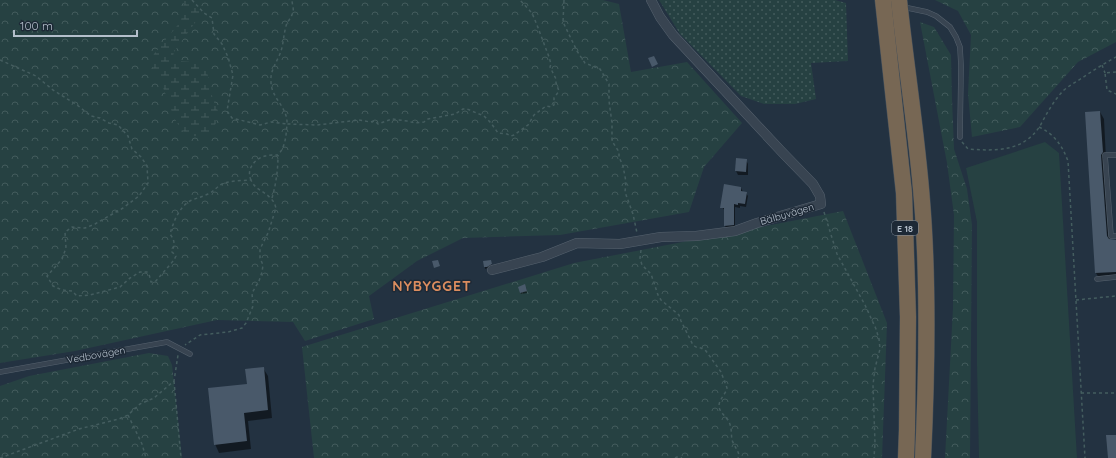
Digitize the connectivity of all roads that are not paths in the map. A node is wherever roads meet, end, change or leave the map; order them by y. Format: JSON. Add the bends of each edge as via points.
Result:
{"nodes":[{"id":1,"x":651,"y":0,"type":"edge"},
{"id":2,"x":883,"y":0,"type":"edge"},
{"id":3,"x":903,"y":4,"type":"edge"},
{"id":4,"x":960,"y":137,"type":"road end"},
{"id":5,"x":1116,"y":155,"type":"edge"},
{"id":6,"x":1116,"y":236,"type":"edge"},
{"id":7,"x":492,"y":270,"type":"dead end"},
{"id":8,"x":1116,"y":277,"type":"edge"},
{"id":9,"x":1097,"y":279,"type":"dead end"},
{"id":10,"x":190,"y":354,"type":"dead end"},
{"id":11,"x":0,"y":372,"type":"edge"},
{"id":12,"x":906,"y":458,"type":"edge"},
{"id":13,"x":923,"y":458,"type":"edge"}],
"edges":[{"from":1,"to":7,"type":"street","name":"Bälbyvägen","via":[[673,35],[813,184],[820,196],[821,204],[735,231],[661,237],[620,244],[577,243]]},
{"from":2,"to":12,"type":"highway","number":"E 18","via":[[904,193],[908,317]]},
{"from":3,"to":4,"type":"lane","via":[[936,16],[950,27],[956,37],[960,47],[961,66]]},
{"from":3,"to":13,"type":"highway","number":"E 18","via":[[916,131],[926,270]]},
{"from":5,"to":6,"type":"lane","via":[[1105,155],[1111,236]]},
{"from":8,"to":9,"type":"lane"},
{"from":10,"to":11,"type":"lane","name":"Vedbovägen","via":[[167,342]]}]}
